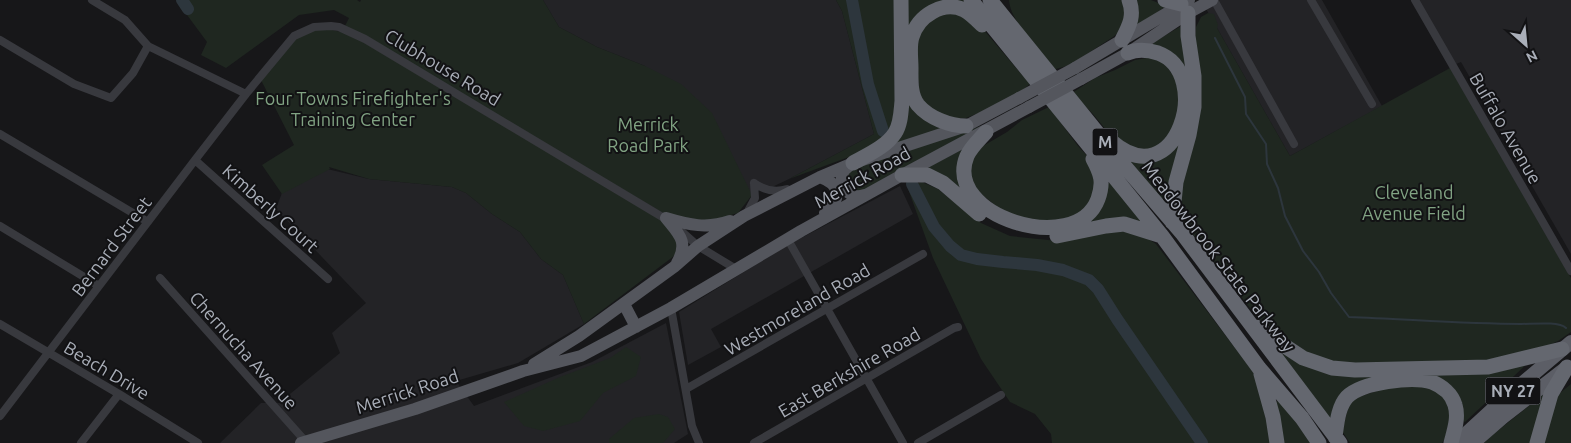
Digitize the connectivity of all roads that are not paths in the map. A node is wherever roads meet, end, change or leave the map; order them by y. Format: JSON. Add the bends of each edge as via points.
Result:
{"nodes":[{"id":1,"x":92,"y":0,"type":"edge"},
{"id":2,"x":901,"y":0,"type":"edge"},
{"id":3,"x":971,"y":0,"type":"edge"},
{"id":4,"x":990,"y":0,"type":"edge"},
{"id":5,"x":1005,"y":0,"type":"edge"},
{"id":6,"x":1129,"y":0,"type":"edge"},
{"id":7,"x":1165,"y":0,"type":"edge"},
{"id":8,"x":1213,"y":0,"type":"edge"},
{"id":9,"x":1311,"y":0,"type":"edge"},
{"id":10,"x":1414,"y":0,"type":"edge"},
{"id":11,"x":1186,"y":6,"type":"edge"},
{"id":12,"x":1016,"y":30,"type":"junction"},
{"id":13,"x":0,"y":40,"type":"edge"},
{"id":14,"x":148,"y":46,"type":"junction"},
{"id":15,"x":1007,"y":46,"type":"junction"},
{"id":16,"x":1125,"y":47,"type":"junction"},
{"id":17,"x":1078,"y":74,"type":"junction"},
{"id":18,"x":246,"y":94,"type":"junction"},
{"id":19,"x":1372,"y":104,"type":"dead end"},
{"id":20,"x":966,"y":126,"type":"junction"},
{"id":21,"x":1083,"y":127,"type":"junction"},
{"id":22,"x":986,"y":132,"type":"junction"},
{"id":23,"x":0,"y":134,"type":"edge"},
{"id":24,"x":1294,"y":144,"type":"dead end"},
{"id":25,"x":194,"y":160,"type":"junction"},
{"id":26,"x":853,"y":163,"type":"junction"},
{"id":27,"x":902,"y":174,"type":"junction"},
{"id":28,"x":820,"y":177,"type":"junction"},
{"id":29,"x":803,"y":185,"type":"junction"},
{"id":30,"x":869,"y":193,"type":"junction"},
{"id":31,"x":744,"y":216,"type":"junction"},
{"id":32,"x":666,"y":218,"type":"junction"},
{"id":33,"x":148,"y":222,"type":"junction"},
{"id":34,"x":1172,"y":222,"type":"junction"},
{"id":35,"x":0,"y":226,"type":"edge"},
{"id":36,"x":801,"y":230,"type":"junction"},
{"id":37,"x":1162,"y":236,"type":"junction"},
{"id":38,"x":787,"y":238,"type":"junction"},
{"id":39,"x":698,"y":246,"type":"junction"},
{"id":40,"x":923,"y":254,"type":"dead end"},
{"id":41,"x":674,"y":267,"type":"junction"},
{"id":42,"x":736,"y":269,"type":"junction"},
{"id":43,"x":1571,"y":271,"type":"edge"},
{"id":44,"x":160,"y":278,"type":"dead end"},
{"id":45,"x":328,"y":279,"type":"dead end"},
{"id":46,"x":99,"y":286,"type":"junction"},
{"id":47,"x":624,"y":304,"type":"junction"},
{"id":48,"x":671,"y":308,"type":"junction"},
{"id":49,"x":827,"y":309,"type":"junction"},
{"id":50,"x":0,"y":324,"type":"edge"},
{"id":51,"x":1252,"y":324,"type":"junction"},
{"id":52,"x":636,"y":327,"type":"junction"},
{"id":53,"x":958,"y":328,"type":"dead end"},
{"id":54,"x":1566,"y":345,"type":"edge"},
{"id":55,"x":49,"y":352,"type":"junction"},
{"id":56,"x":1569,"y":366,"type":"edge"},
{"id":57,"x":1259,"y":368,"type":"junction"},
{"id":58,"x":523,"y":371,"type":"junction"},
{"id":59,"x":867,"y":379,"type":"junction"},
{"id":60,"x":686,"y":389,"type":"junction"},
{"id":61,"x":119,"y":394,"type":"junction"},
{"id":62,"x":1001,"y":395,"type":"dead end"},
{"id":63,"x":0,"y":416,"type":"edge"},
{"id":64,"x":1338,"y":440,"type":"edge"},
{"id":65,"x":303,"y":442,"type":"edge"},
{"id":66,"x":81,"y":443,"type":"edge"},
{"id":67,"x":198,"y":443,"type":"edge"},
{"id":68,"x":699,"y":443,"type":"edge"},
{"id":69,"x":754,"y":443,"type":"edge"},
{"id":70,"x":903,"y":443,"type":"edge"},
{"id":71,"x":918,"y":443,"type":"edge"},
{"id":72,"x":1277,"y":443,"type":"edge"},
{"id":73,"x":1319,"y":443,"type":"edge"},
{"id":74,"x":1451,"y":443,"type":"edge"},
{"id":75,"x":1456,"y":443,"type":"edge"},
{"id":76,"x":1473,"y":443,"type":"edge"},
{"id":77,"x":1537,"y":443,"type":"edge"}],
"edges":[{"from":1,"to":14,"type":"street","via":[[125,20]]},
{"from":2,"to":26,"type":"highway","via":[[900,117],[895,132],[880,148]]},
{"from":3,"to":15,"type":"highway","name":"Meadowbrook State Parkway","number":"M"},
{"from":4,"to":12,"type":"highway","name":"Meadowbrook State Parkway","number":"M"},
{"from":5,"to":12,"type":"highway"},
{"from":6,"to":16,"type":"highway","via":[[1132,19]]},
{"from":7,"to":11,"type":"highway"},
{"from":8,"to":11,"type":"main road","name":"Merrick Road"},
{"from":8,"to":24,"type":"street"},
{"from":9,"to":19,"type":"street"},
{"from":10,"to":43,"type":"street","name":"Buffalo Avenue"},
{"from":11,"to":16,"type":"main road","name":"Merrick Road"},
{"from":11,"to":34,"type":"highway","via":[[1194,107],[1176,182]]},
{"from":12,"to":21,"type":"highway","name":"Meadowbrook State Parkway","number":"M"},
{"from":13,"to":14,"type":"street","via":[[74,84],[111,98],[133,73]]},
{"from":14,"to":18,"type":"street"},
{"from":15,"to":20,"type":"highway","via":[[965,10],[956,8],[935,10],[925,16],[915,29],[910,47],[911,85],[919,106],[929,115],[956,126]]},
{"from":15,"to":21,"type":"highway","name":"Meadowbrook State Parkway","number":"M"},
{"from":16,"to":17,"type":"main road","name":"Merrick Road"},
{"from":16,"to":21,"type":"highway","via":[[1155,52],[1174,63],[1183,80],[1184,97],[1178,134],[1165,149],[1140,156],[1121,150]]},
{"from":17,"to":20,"type":"main road","name":"Merrick Road","bridge":true,"via":[[1019,98]]},
{"from":17,"to":22,"type":"main road","name":"Merrick Road","bridge":true,"via":[[1029,108]]},
{"from":18,"to":25,"type":"street","name":"Bernard Street"},
{"from":18,"to":32,"type":"street","name":"Clubhouse Road","via":[[294,36],[314,27],[339,27],[365,39]]},
{"from":20,"to":26,"type":"main road","name":"Merrick Road"},
{"from":21,"to":22,"type":"highway","via":[[1101,175],[1101,190],[1089,212],[1072,223],[1055,227],[1015,223],[974,197],[964,177],[964,166],[968,155]]},
{"from":21,"to":34,"type":"highway","name":"Meadowbrook State Parkway","number":"M","via":[[1121,162]]},
{"from":21,"to":37,"type":"highway","name":"Meadowbrook State Parkway","number":"M"},
{"from":22,"to":27,"type":"main road","name":"Merrick Road"},
{"from":23,"to":33,"type":"street"},
{"from":25,"to":33,"type":"street","name":"Bernard Street"},
{"from":25,"to":45,"type":"street","name":"Kimberly Court"},
{"from":26,"to":28,"type":"main road","name":"Merrick Road"},
{"from":26,"to":30,"type":"main road","via":[[845,168],[841,178],[843,188],[850,195],[860,197]]},
{"from":27,"to":30,"type":"main road","name":"Merrick Road"},
{"from":27,"to":37,"type":"highway","via":[[927,175],[943,183],[986,219],[1020,234],[1055,237],[1124,224]]},
{"from":28,"to":29,"type":"main road","name":"Merrick Road"},
{"from":28,"to":36,"type":"main road","via":[[836,188],[838,195],[831,208]]},
{"from":29,"to":31,"type":"main road","name":"Merrick Road"},
{"from":29,"to":31,"type":"street","via":[[778,192],[754,183],[755,198]]},
{"from":30,"to":36,"type":"main road","name":"Merrick Road"},
{"from":31,"to":32,"type":"main road","via":[[705,226]]},
{"from":31,"to":39,"type":"main road","name":"Merrick Road"},
{"from":32,"to":39,"type":"street","name":"Clubhouse Road"},
{"from":32,"to":41,"type":"main road","via":[[681,236],[683,246]]},
{"from":33,"to":46,"type":"street","name":"Bernard Street"},
{"from":34,"to":51,"type":"highway","name":"Meadowbrook State Parkway","number":"M"},
{"from":35,"to":46,"type":"street"},
{"from":36,"to":38,"type":"main road","name":"Merrick Road"},
{"from":37,"to":57,"type":"highway","name":"Meadowbrook State Parkway","number":"M"},
{"from":38,"to":42,"type":"main road","name":"Merrick Road"},
{"from":38,"to":49,"type":"street"},
{"from":39,"to":41,"type":"main road","name":"Merrick Road"},
{"from":39,"to":42,"type":"street","name":"Clubhouse Road"},
{"from":40,"to":49,"type":"street","name":"Westmoreland Road"},
{"from":41,"to":47,"type":"main road","name":"Merrick Road"},
{"from":42,"to":48,"type":"main road","name":"Merrick Road"},
{"from":44,"to":65,"type":"street","name":"Chernucha Avenue"},
{"from":46,"to":55,"type":"street","name":"Bernard Street"},
{"from":47,"to":52,"type":"main road"},
{"from":47,"to":58,"type":"main road","name":"Merrick Road"},
{"from":48,"to":52,"type":"main road","name":"Merrick Road"},
{"from":48,"to":60,"type":"street"},
{"from":49,"to":59,"type":"street"},
{"from":49,"to":60,"type":"street","name":"Westmoreland Road"},
{"from":50,"to":55,"type":"street","name":"Beach Drive"},
{"from":51,"to":54,"type":"highway","via":[[1303,358],[1332,368],[1355,370],[1500,365]]},
{"from":51,"to":64,"type":"highway","name":"Meadowbrook State Parkway","number":"M"},
{"from":52,"to":58,"type":"main road","name":"Merrick Road","via":[[581,356]]},
{"from":53,"to":59,"type":"street","name":"East Berkshire Road"},
{"from":54,"to":75,"type":"highway","number":"NY 27"},
{"from":55,"to":61,"type":"street","name":"Beach Drive"},
{"from":55,"to":63,"type":"street","name":"Bernard Street"},
{"from":56,"to":76,"type":"highway","number":"NY 27"},
{"from":56,"to":77,"type":"highway","via":[[1551,394]]},
{"from":57,"to":72,"type":"highway"},
{"from":57,"to":73,"type":"highway","name":"Meadowbrook State Parkway","number":"M"},
{"from":58,"to":65,"type":"main road","name":"Merrick Road","via":[[420,408]]},
{"from":59,"to":69,"type":"street","name":"East Berkshire Road"},
{"from":59,"to":70,"type":"street"},
{"from":60,"to":68,"type":"street","via":[[692,426]]},
{"from":61,"to":66,"type":"street"},
{"from":61,"to":67,"type":"street","name":"Beach Drive"},
{"from":62,"to":71,"type":"street"},
{"from":64,"to":74,"type":"highway","via":[[1340,408],[1355,391],[1384,382],[1426,381],[1441,387],[1456,406],[1457,418]]}]}
